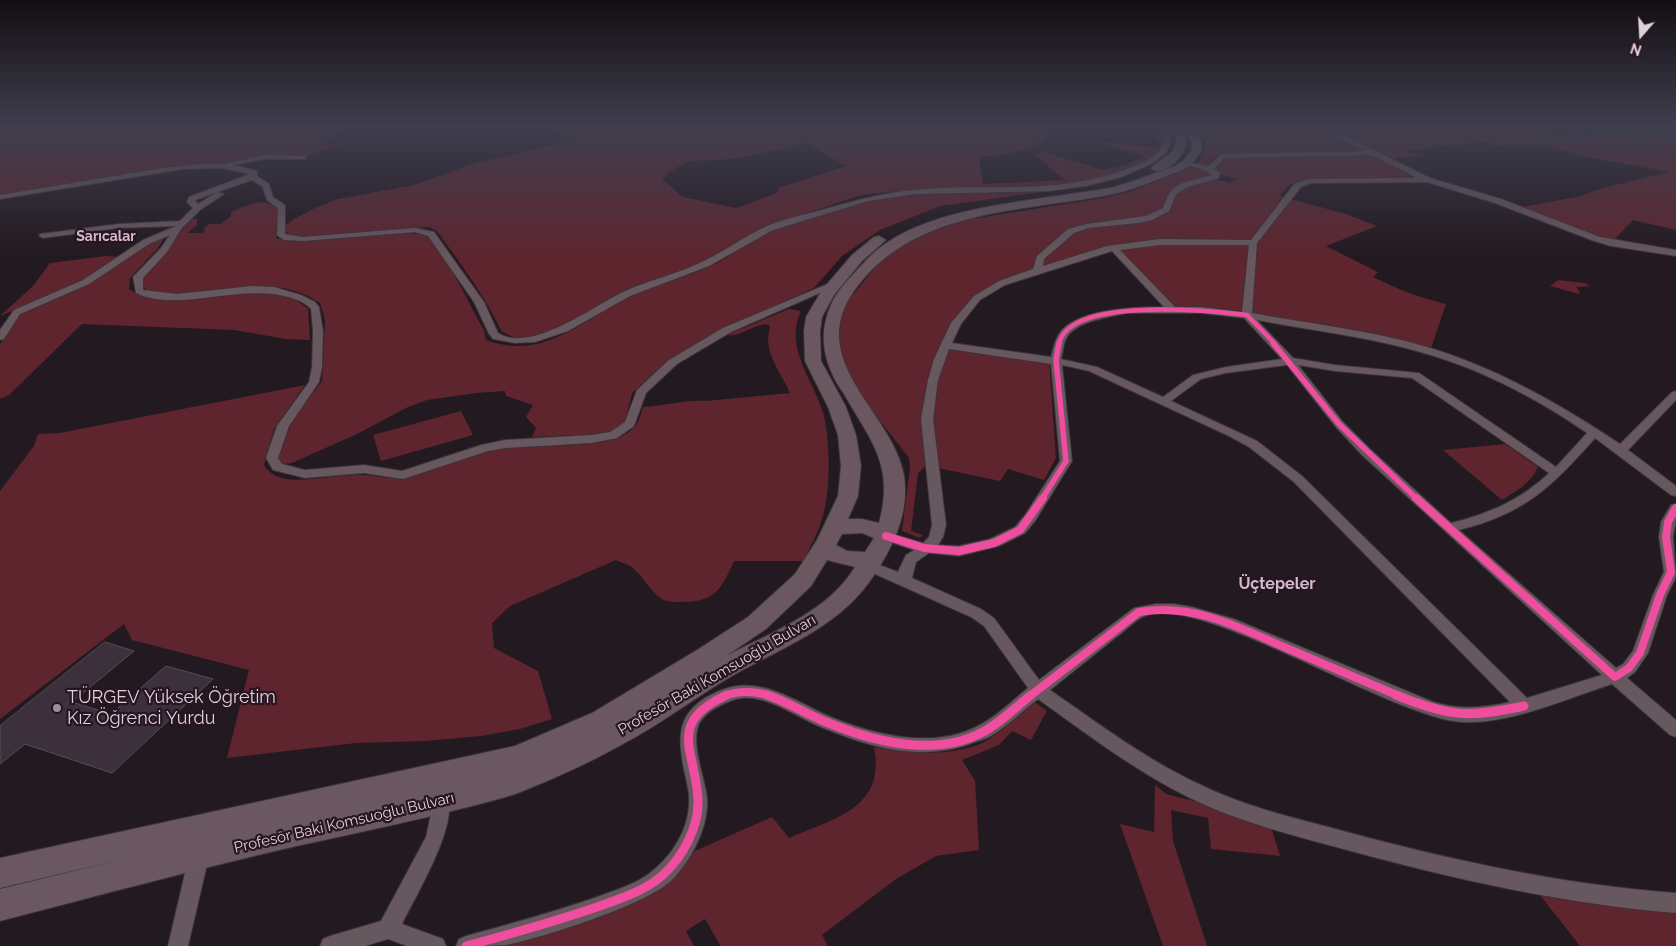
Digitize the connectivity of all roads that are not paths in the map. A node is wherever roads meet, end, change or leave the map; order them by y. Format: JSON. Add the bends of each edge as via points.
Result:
{"nodes":[{"id":1,"x":175,"y":170,"type":"edge"},
{"id":2,"x":244,"y":170,"type":"edge"},
{"id":3,"x":1131,"y":170,"type":"edge"},
{"id":4,"x":1154,"y":170,"type":"edge"},
{"id":5,"x":1172,"y":170,"type":"edge"},
{"id":6,"x":1213,"y":170,"type":"edge"},
{"id":7,"x":1408,"y":170,"type":"edge"},
{"id":8,"x":253,"y":177,"type":"junction"},
{"id":9,"x":1427,"y":180,"type":"junction"},
{"id":10,"x":0,"y":196,"type":"edge"},
{"id":11,"x":180,"y":225,"type":"junction"},
{"id":12,"x":43,"y":236,"type":"dead end"},
{"id":13,"x":1252,"y":243,"type":"junction"},
{"id":14,"x":1114,"y":248,"type":"junction"},
{"id":15,"x":1676,"y":253,"type":"edge"},
{"id":16,"x":1037,"y":271,"type":"junction"},
{"id":17,"x":833,"y":285,"type":"junction"},
{"id":18,"x":783,"y":307,"type":"junction"},
{"id":19,"x":818,"y":309,"type":"junction"},
{"id":20,"x":1172,"y":310,"type":"junction"},
{"id":21,"x":17,"y":312,"type":"junction"},
{"id":22,"x":1247,"y":315,"type":"junction"},
{"id":23,"x":0,"y":318,"type":"edge"},
{"id":24,"x":0,"y":337,"type":"edge"},
{"id":25,"x":946,"y":345,"type":"junction"},
{"id":26,"x":1056,"y":360,"type":"junction"},
{"id":27,"x":1290,"y":361,"type":"junction"},
{"id":28,"x":1676,"y":394,"type":"edge"},
{"id":29,"x":1163,"y":402,"type":"junction"},
{"id":30,"x":1671,"y":406,"type":"edge"},
{"id":31,"x":1594,"y":432,"type":"junction"},
{"id":32,"x":1621,"y":450,"type":"junction"},
{"id":33,"x":1557,"y":473,"type":"junction"},
{"id":34,"x":1676,"y":492,"type":"edge"},
{"id":35,"x":1676,"y":508,"type":"edge"},
{"id":36,"x":1448,"y":528,"type":"junction"},
{"id":37,"x":829,"y":538,"type":"junction"},
{"id":38,"x":924,"y":548,"type":"junction"},
{"id":39,"x":876,"y":553,"type":"junction"},
{"id":40,"x":904,"y":580,"type":"junction"},
{"id":41,"x":1615,"y":677,"type":"junction"},
{"id":42,"x":712,"y":689,"type":"junction"},
{"id":43,"x":1038,"y":690,"type":"junction"},
{"id":44,"x":1524,"y":706,"type":"junction"},
{"id":45,"x":1676,"y":730,"type":"edge"},
{"id":46,"x":441,"y":802,"type":"junction"},
{"id":47,"x":200,"y":856,"type":"junction"},
{"id":48,"x":0,"y":872,"type":"edge"},
{"id":49,"x":1676,"y":903,"type":"edge"},
{"id":50,"x":0,"y":905,"type":"edge"},
{"id":51,"x":388,"y":929,"type":"junction"},
{"id":52,"x":178,"y":946,"type":"edge"},
{"id":53,"x":330,"y":946,"type":"edge"},
{"id":54,"x":436,"y":946,"type":"edge"},
{"id":55,"x":466,"y":946,"type":"edge"}],
"edges":[{"from":1,"to":10,"type":"street"},
{"from":2,"to":8,"type":"street","via":[[252,172]]},
{"from":3,"to":8,"type":"street","via":[[1095,182],[1049,189],[882,195],[762,231],[706,264],[620,297],[564,329],[524,340],[504,339],[494,334],[479,302],[431,234],[415,230],[287,238],[281,235],[282,207],[270,198],[266,186]]},
{"from":4,"to":17,"type":"main road","name":"Profesör Baki Komsuoğlu Bulvarı","via":[[1095,188],[974,207],[914,223],[871,246]]},
{"from":5,"to":39,"type":"main road","name":"Profesör Baki Komsuoğlu Bulvarı","via":[[1116,190],[978,213],[934,225],[892,245],[846,291],[833,317],[830,333],[832,350],[839,371],[885,448],[893,468],[895,495]]},
{"from":6,"to":16,"type":"street","via":[[1216,176],[1178,189],[1166,209],[1149,218],[1072,231],[1040,258]]},
{"from":7,"to":9,"type":"street"},
{"from":8,"to":11,"type":"street","via":[[232,183],[214,199],[197,208]]},
{"from":9,"to":13,"type":"street","via":[[1302,183]]},
{"from":9,"to":15,"type":"street","via":[[1498,201],[1596,239]]},
{"from":11,"to":12,"type":"street","via":[[126,225]]},
{"from":11,"to":18,"type":"street","via":[[164,250],[138,277],[139,291],[177,297],[252,289],[274,290],[298,297],[316,309],[318,331],[314,382],[283,426],[272,458],[277,467],[295,473],[364,469],[403,474],[505,444],[592,439],[613,434],[630,424],[641,392],[656,375],[727,330]]},
{"from":11,"to":21,"type":"street","via":[[146,242],[80,286]]},
{"from":13,"to":14,"type":"street","via":[[1160,242]]},
{"from":13,"to":22,"type":"street"},
{"from":14,"to":16,"type":"street"},
{"from":14,"to":20,"type":"street"},
{"from":16,"to":25,"type":"street","via":[[1002,283],[977,298],[962,314]]},
{"from":17,"to":18,"type":"street"},
{"from":17,"to":19,"type":"main road","name":"Profesör Baki Komsuoğlu Bulvarı"},
{"from":18,"to":19,"type":"street"},
{"from":19,"to":37,"type":"main road","name":"Profesör Baki Komsuoğlu Bulvarı","via":[[812,331],[814,361],[841,416],[850,451],[848,496]]},
{"from":20,"to":22,"type":"street"},
{"from":20,"to":26,"type":"street","via":[[1127,310],[1090,318],[1067,330],[1060,340]]},
{"from":21,"to":23,"type":"street"},
{"from":21,"to":24,"type":"street"},
{"from":22,"to":27,"type":"street"},
{"from":22,"to":31,"type":"street","via":[[1430,351],[1526,390]]},
{"from":25,"to":26,"type":"street"},
{"from":25,"to":38,"type":"street","via":[[933,380],[927,419],[939,525],[934,540]]},
{"from":26,"to":29,"type":"street","via":[[1094,369]]},
{"from":26,"to":38,"type":"street","via":[[1066,460],[1030,518],[1020,530],[979,548],[950,551]]},
{"from":27,"to":29,"type":"street","via":[[1197,377]]},
{"from":27,"to":33,"type":"street","via":[[1415,375]]},
{"from":27,"to":36,"type":"street","via":[[1339,424]]},
{"from":28,"to":30,"type":"street"},
{"from":29,"to":44,"type":"street","via":[[1253,444],[1298,479]]},
{"from":30,"to":32,"type":"street"},
{"from":31,"to":32,"type":"street"},
{"from":31,"to":33,"type":"street"},
{"from":32,"to":34,"type":"street"},
{"from":33,"to":36,"type":"street","via":[[1521,503],[1476,522]]},
{"from":35,"to":41,"type":"street","via":[[1668,522],[1666,537],[1671,572],[1640,653],[1629,668]]},
{"from":36,"to":41,"type":"street"},
{"from":37,"to":39,"type":"main road","via":[[831,554],[842,558],[865,560]]},
{"from":37,"to":39,"type":"main road","via":[[847,525],[867,527],[879,531]]},
{"from":37,"to":48,"type":"main road","name":"Profesör Baki Komsuoğlu Bulvarı","via":[[803,580],[757,623],[602,721],[536,751]]},
{"from":38,"to":39,"type":"street"},
{"from":38,"to":40,"type":"street","via":[[914,554],[905,567]]},
{"from":39,"to":40,"type":"street"},
{"from":39,"to":42,"type":"main road","name":"Profesör Baki Komsuoğlu Bulvarı","via":[[853,588],[815,620]]},
{"from":40,"to":43,"type":"street","via":[[976,612],[990,622]]},
{"from":41,"to":44,"type":"street"},
{"from":41,"to":45,"type":"street"},
{"from":42,"to":43,"type":"street","via":[[760,693],[861,734],[898,744],[921,745],[949,743],[983,732]]},
{"from":42,"to":46,"type":"main road","name":"Profesör Baki Komsuoğlu Bulvarı","via":[[514,782]]},
{"from":42,"to":55,"type":"street","via":[[690,726],[687,741],[699,806],[695,822],[677,859],[664,874],[622,897],[568,917]]},
{"from":43,"to":44,"type":"street","via":[[1139,612],[1154,608],[1194,613],[1230,623],[1424,706],[1453,714],[1475,716]]},
{"from":43,"to":49,"type":"street","via":[[1162,774],[1235,809],[1489,878],[1596,897]]},
{"from":46,"to":47,"type":"main road","name":"Profesör Baki Komsuoğlu Bulvarı"},
{"from":46,"to":51,"type":"street","via":[[435,838]]},
{"from":47,"to":50,"type":"main road","name":"Profesör Baki Komsuoğlu Bulvarı"},
{"from":47,"to":52,"type":"street"},
{"from":51,"to":53,"type":"street"},
{"from":51,"to":54,"type":"street"}]}
